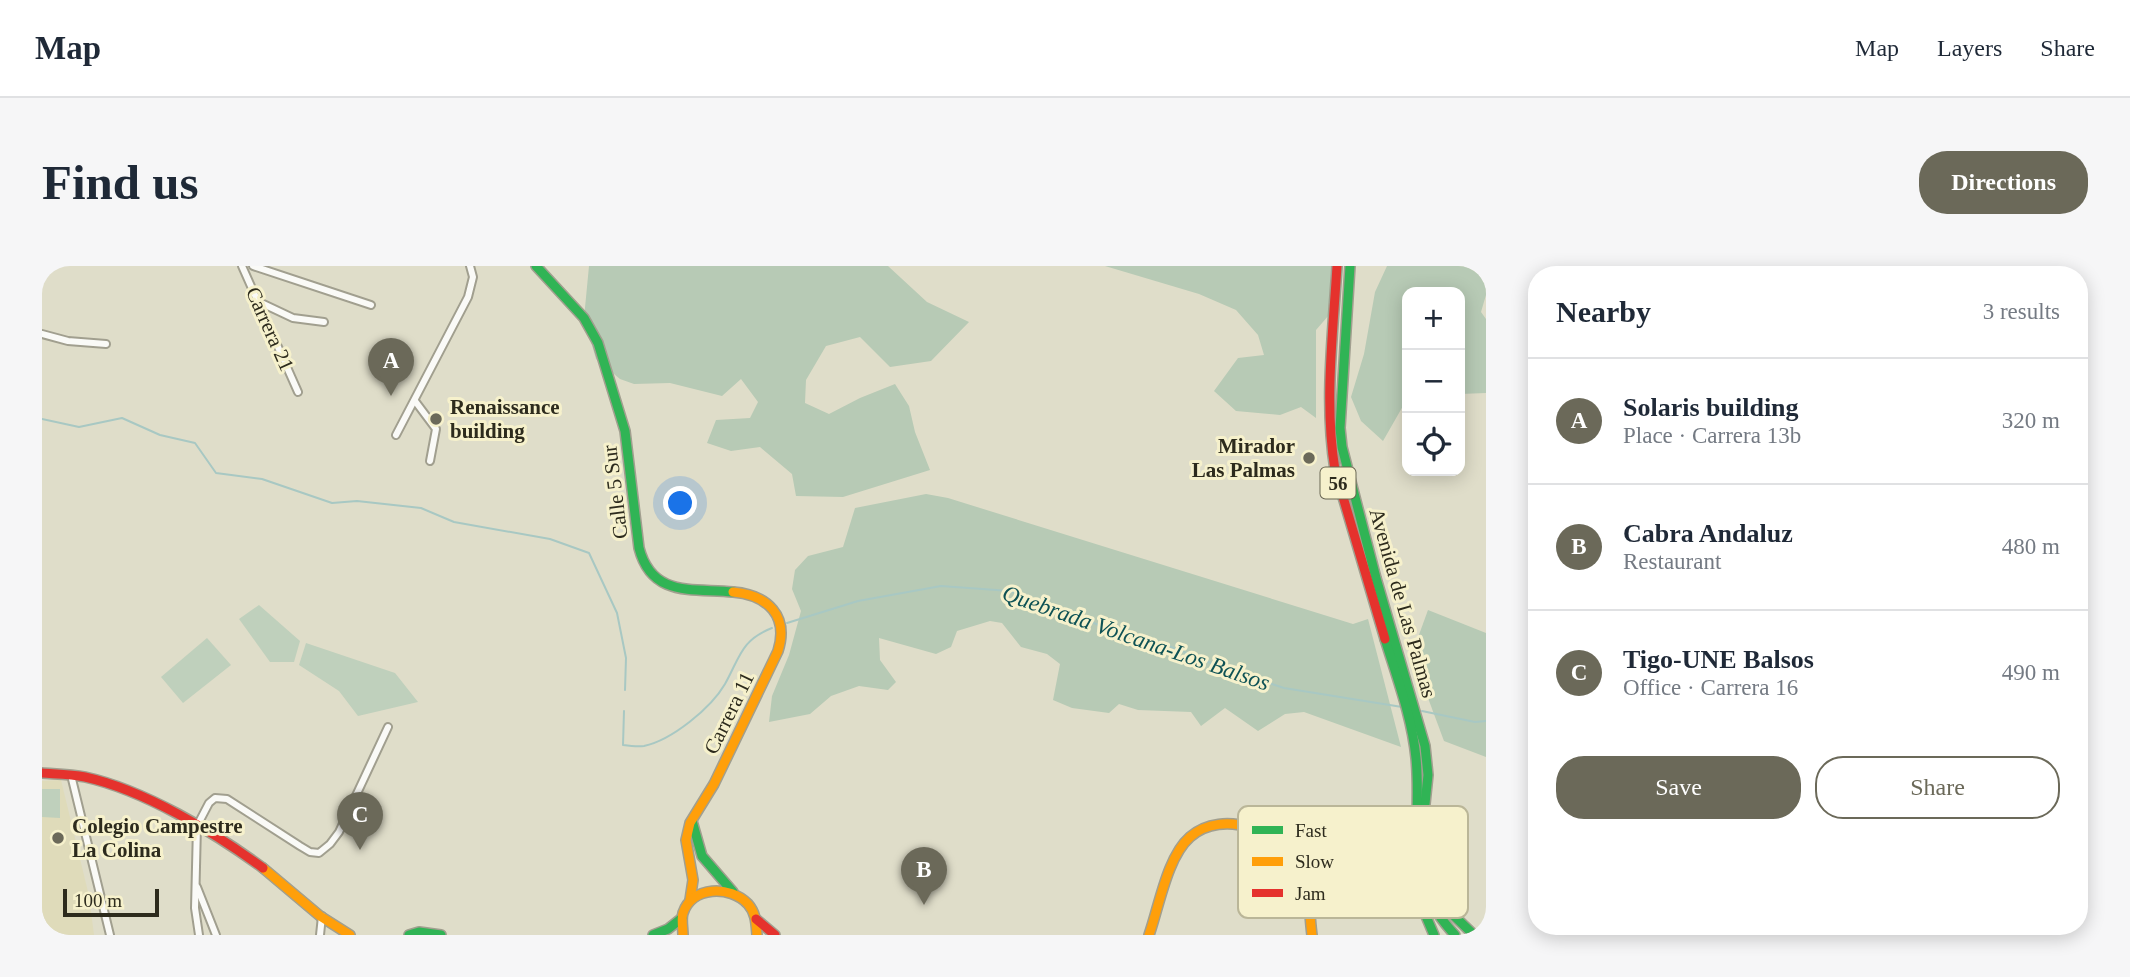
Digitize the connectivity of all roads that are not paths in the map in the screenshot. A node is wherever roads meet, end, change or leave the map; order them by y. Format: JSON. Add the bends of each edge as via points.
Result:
{"nodes":[{"id":1,"x":242,"y":266,"type":"edge"},
{"id":2,"x":253,"y":266,"type":"edge"},
{"id":3,"x":470,"y":266,"type":"edge"},
{"id":4,"x":536,"y":266,"type":"edge"},
{"id":5,"x":1337,"y":266,"type":"edge"},
{"id":6,"x":1350,"y":266,"type":"edge"},
{"id":7,"x":257,"y":301,"type":"junction"},
{"id":8,"x":371,"y":305,"type":"dead end"},
{"id":9,"x":324,"y":322,"type":"dead end"},
{"id":10,"x":42,"y":334,"type":"edge"},
{"id":11,"x":106,"y":344,"type":"dead end"},
{"id":12,"x":298,"y":392,"type":"dead end"},
{"id":13,"x":415,"y":401,"type":"junction"},
{"id":14,"x":396,"y":435,"type":"dead end"},
{"id":15,"x":430,"y":461,"type":"dead end"},
{"id":16,"x":778,"y":617,"type":"joint"},
{"id":17,"x":1405,"y":690,"type":"junction"},
{"id":18,"x":388,"y":727,"type":"dead end"},
{"id":19,"x":42,"y":773,"type":"edge"},
{"id":20,"x":71,"y":775,"type":"junction"},
{"id":21,"x":1417,"y":806,"type":"edge"},
{"id":22,"x":1425,"y":806,"type":"edge"},
{"id":23,"x":692,"y":819,"type":"junction"},
{"id":24,"x":197,"y":826,"type":"junction"},
{"id":25,"x":1238,"y":827,"type":"edge"},
{"id":26,"x":197,"y":885,"type":"junction"},
{"id":27,"x":735,"y":894,"type":"junction"},
{"id":28,"x":690,"y":900,"type":"junction"},
{"id":29,"x":322,"y":916,"type":"junction"},
{"id":30,"x":682,"y":918,"type":"junction"},
{"id":31,"x":1427,"y":918,"type":"edge"},
{"id":32,"x":1440,"y":918,"type":"edge"},
{"id":33,"x":1456,"y":918,"type":"edge"},
{"id":34,"x":756,"y":919,"type":"junction"},
{"id":35,"x":1454,"y":934,"type":"edge"},
{"id":36,"x":110,"y":935,"type":"edge"},
{"id":37,"x":199,"y":935,"type":"edge"},
{"id":38,"x":216,"y":935,"type":"edge"},
{"id":39,"x":320,"y":935,"type":"edge"},
{"id":40,"x":350,"y":935,"type":"edge"},
{"id":41,"x":409,"y":935,"type":"edge"},
{"id":42,"x":441,"y":935,"type":"edge"},
{"id":43,"x":653,"y":935,"type":"edge"},
{"id":44,"x":684,"y":935,"type":"edge"},
{"id":45,"x":757,"y":935,"type":"edge"},
{"id":46,"x":775,"y":935,"type":"edge"},
{"id":47,"x":1149,"y":935,"type":"edge"},
{"id":48,"x":1434,"y":935,"type":"edge"},
{"id":49,"x":1474,"y":935,"type":"edge"}],
"edges":[{"from":1,"to":7,"type":"street","name":"Carrera 21"},
{"from":2,"to":8,"type":"street"},
{"from":3,"to":13,"type":"street","via":[[468,297]]},
{"from":4,"to":16,"type":"main road","name":"Calle 5 Sur","via":[[590,325],[598,343],[625,432],[639,548],[645,564],[667,585],[750,594]]},
{"from":5,"to":17,"type":"main road","name":"Avenida de Las Palmas","number":"56","via":[[1329,412],[1335,470]]},
{"from":6,"to":17,"type":"main road","name":"Avenida de Las Palmas","number":"56","via":[[1342,447]]},
{"from":7,"to":9,"type":"street","via":[[293,318]]},
{"from":7,"to":12,"type":"street","name":"Carrera 21"},
{"from":10,"to":11,"type":"street"},
{"from":13,"to":14,"type":"street"},
{"from":13,"to":15,"type":"street","via":[[436,429]]},
{"from":16,"to":23,"type":"main road","name":"Carrera 11","via":[[782,634],[778,652],[715,784]]},
{"from":17,"to":21,"type":"main road","name":"Avenida de Las Palmas","number":"56","via":[[1416,760]]},
{"from":17,"to":22,"type":"main road","name":"Avenida de Las Palmas","number":"56","via":[[1417,712],[1425,746]]},
{"from":18,"to":24,"type":"street","via":[[339,832],[319,852],[310,852],[221,797],[209,803]]},
{"from":19,"to":20,"type":"main road"},
{"from":20,"to":24,"type":"main road","via":[[138,796]]},
{"from":20,"to":36,"type":"street"},
{"from":23,"to":27,"type":"main road","via":[[702,856]]},
{"from":23,"to":28,"type":"main road","name":"Carrera 11","via":[[686,840]]},
{"from":24,"to":26,"type":"street"},
{"from":24,"to":29,"type":"main road","via":[[260,866]]},
{"from":25,"to":47,"type":"main road","via":[[1209,826],[1185,844]]},
{"from":26,"to":37,"type":"street"},
{"from":26,"to":38,"type":"street"},
{"from":27,"to":28,"type":"main road","via":[[711,890]]},
{"from":27,"to":34,"type":"main road"},
{"from":28,"to":30,"type":"main road"},
{"from":29,"to":39,"type":"street"},
{"from":29,"to":40,"type":"main road"},
{"from":30,"to":43,"type":"main road"},
{"from":30,"to":44,"type":"main road"},
{"from":31,"to":48,"type":"main road"},
{"from":32,"to":35,"type":"main road","name":"Avenida de Las Palmas","number":"56"},
{"from":33,"to":49,"type":"main road","name":"Avenida de Las Palmas","number":"56"},
{"from":34,"to":45,"type":"main road"},
{"from":34,"to":46,"type":"main road"},
{"from":41,"to":42,"type":"main road"}]}
